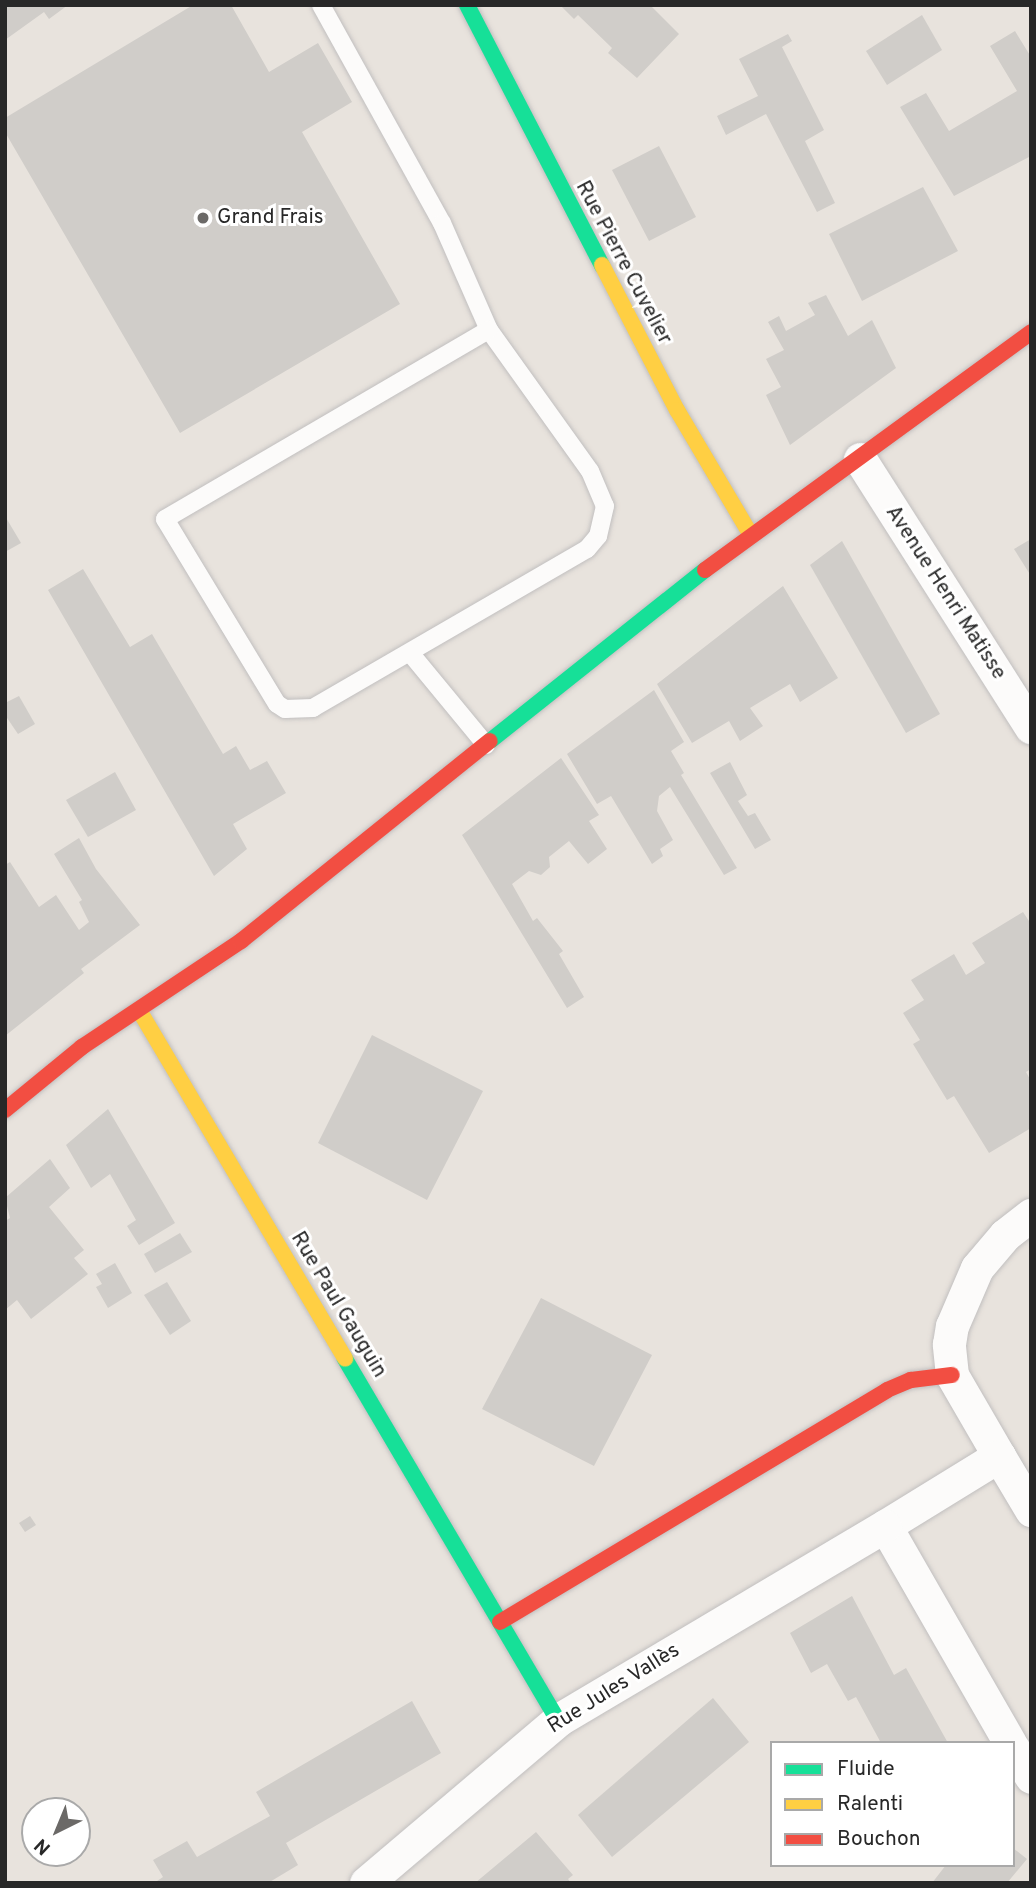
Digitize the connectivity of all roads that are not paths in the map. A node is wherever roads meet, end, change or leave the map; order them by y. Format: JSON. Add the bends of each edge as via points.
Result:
{"nodes":[{"id":1,"x":321,"y":5,"type":"edge"},
{"id":2,"x":467,"y":5,"type":"edge"},
{"id":3,"x":489,"y":330,"type":"junction"},
{"id":4,"x":1031,"y":332,"type":"edge"},
{"id":5,"x":860,"y":459,"type":"junction"},
{"id":6,"x":751,"y":535,"type":"junction"},
{"id":7,"x":411,"y":654,"type":"junction"},
{"id":8,"x":1031,"y":727,"type":"edge"},
{"id":9,"x":486,"y":745,"type":"junction"},
{"id":10,"x":139,"y":1010,"type":"junction"},
{"id":11,"x":5,"y":1110,"type":"edge"},
{"id":12,"x":1031,"y":1215,"type":"edge"},
{"id":13,"x":952,"y":1375,"type":"junction"},
{"id":14,"x":999,"y":1456,"type":"junction"},
{"id":15,"x":1031,"y":1510,"type":"edge"},
{"id":16,"x":885,"y":1526,"type":"junction"},
{"id":17,"x":500,"y":1622,"type":"junction"},
{"id":18,"x":558,"y":1720,"type":"junction"},
{"id":19,"x":1031,"y":1732,"type":"edge"},
{"id":20,"x":1011,"y":1741,"type":"edge"},
{"id":21,"x":1015,"y":1741,"type":"edge"},
{"id":22,"x":1015,"y":1751,"type":"edge"},
{"id":23,"x":1031,"y":1777,"type":"edge"},
{"id":24,"x":366,"y":1883,"type":"edge"}],
"edges":[{"from":1,"to":3,"type":"lane","via":[[442,223]]},
{"from":2,"to":6,"type":"street","name":"Rue Pierre Cuvelier","via":[[677,410]]},
{"from":3,"to":7,"type":"lane","via":[[590,471],[605,506],[602,523],[587,549]]},
{"from":3,"to":7,"type":"lane","via":[[165,519],[277,704],[285,709],[313,708]]},
{"from":4,"to":5,"type":"street"},
{"from":5,"to":6,"type":"street"},
{"from":5,"to":8,"type":"street","name":"Avenue Henri Matisse"},
{"from":6,"to":9,"type":"street"},
{"from":7,"to":9,"type":"lane"},
{"from":9,"to":10,"type":"street","via":[[241,941]]},
{"from":10,"to":11,"type":"street","via":[[82,1047]]},
{"from":10,"to":17,"type":"street","name":"Rue Paul Gauguin"},
{"from":12,"to":13,"type":"street","via":[[990,1251],[965,1292],[952,1326]]},
{"from":13,"to":14,"type":"street"},
{"from":13,"to":17,"type":"street","via":[[911,1380],[887,1390]]},
{"from":14,"to":15,"type":"street"},
{"from":14,"to":16,"type":"street","name":"Rue Jules Vallès"},
{"from":16,"to":18,"type":"street","name":"Rue Jules Vallès"},
{"from":16,"to":20,"type":"street"},
{"from":17,"to":18,"type":"street","name":"Rue Paul Gauguin"},
{"from":18,"to":24,"type":"street","name":"Rue Jules Vallès"},
{"from":19,"to":21,"type":"street"},
{"from":22,"to":23,"type":"street"}]}
